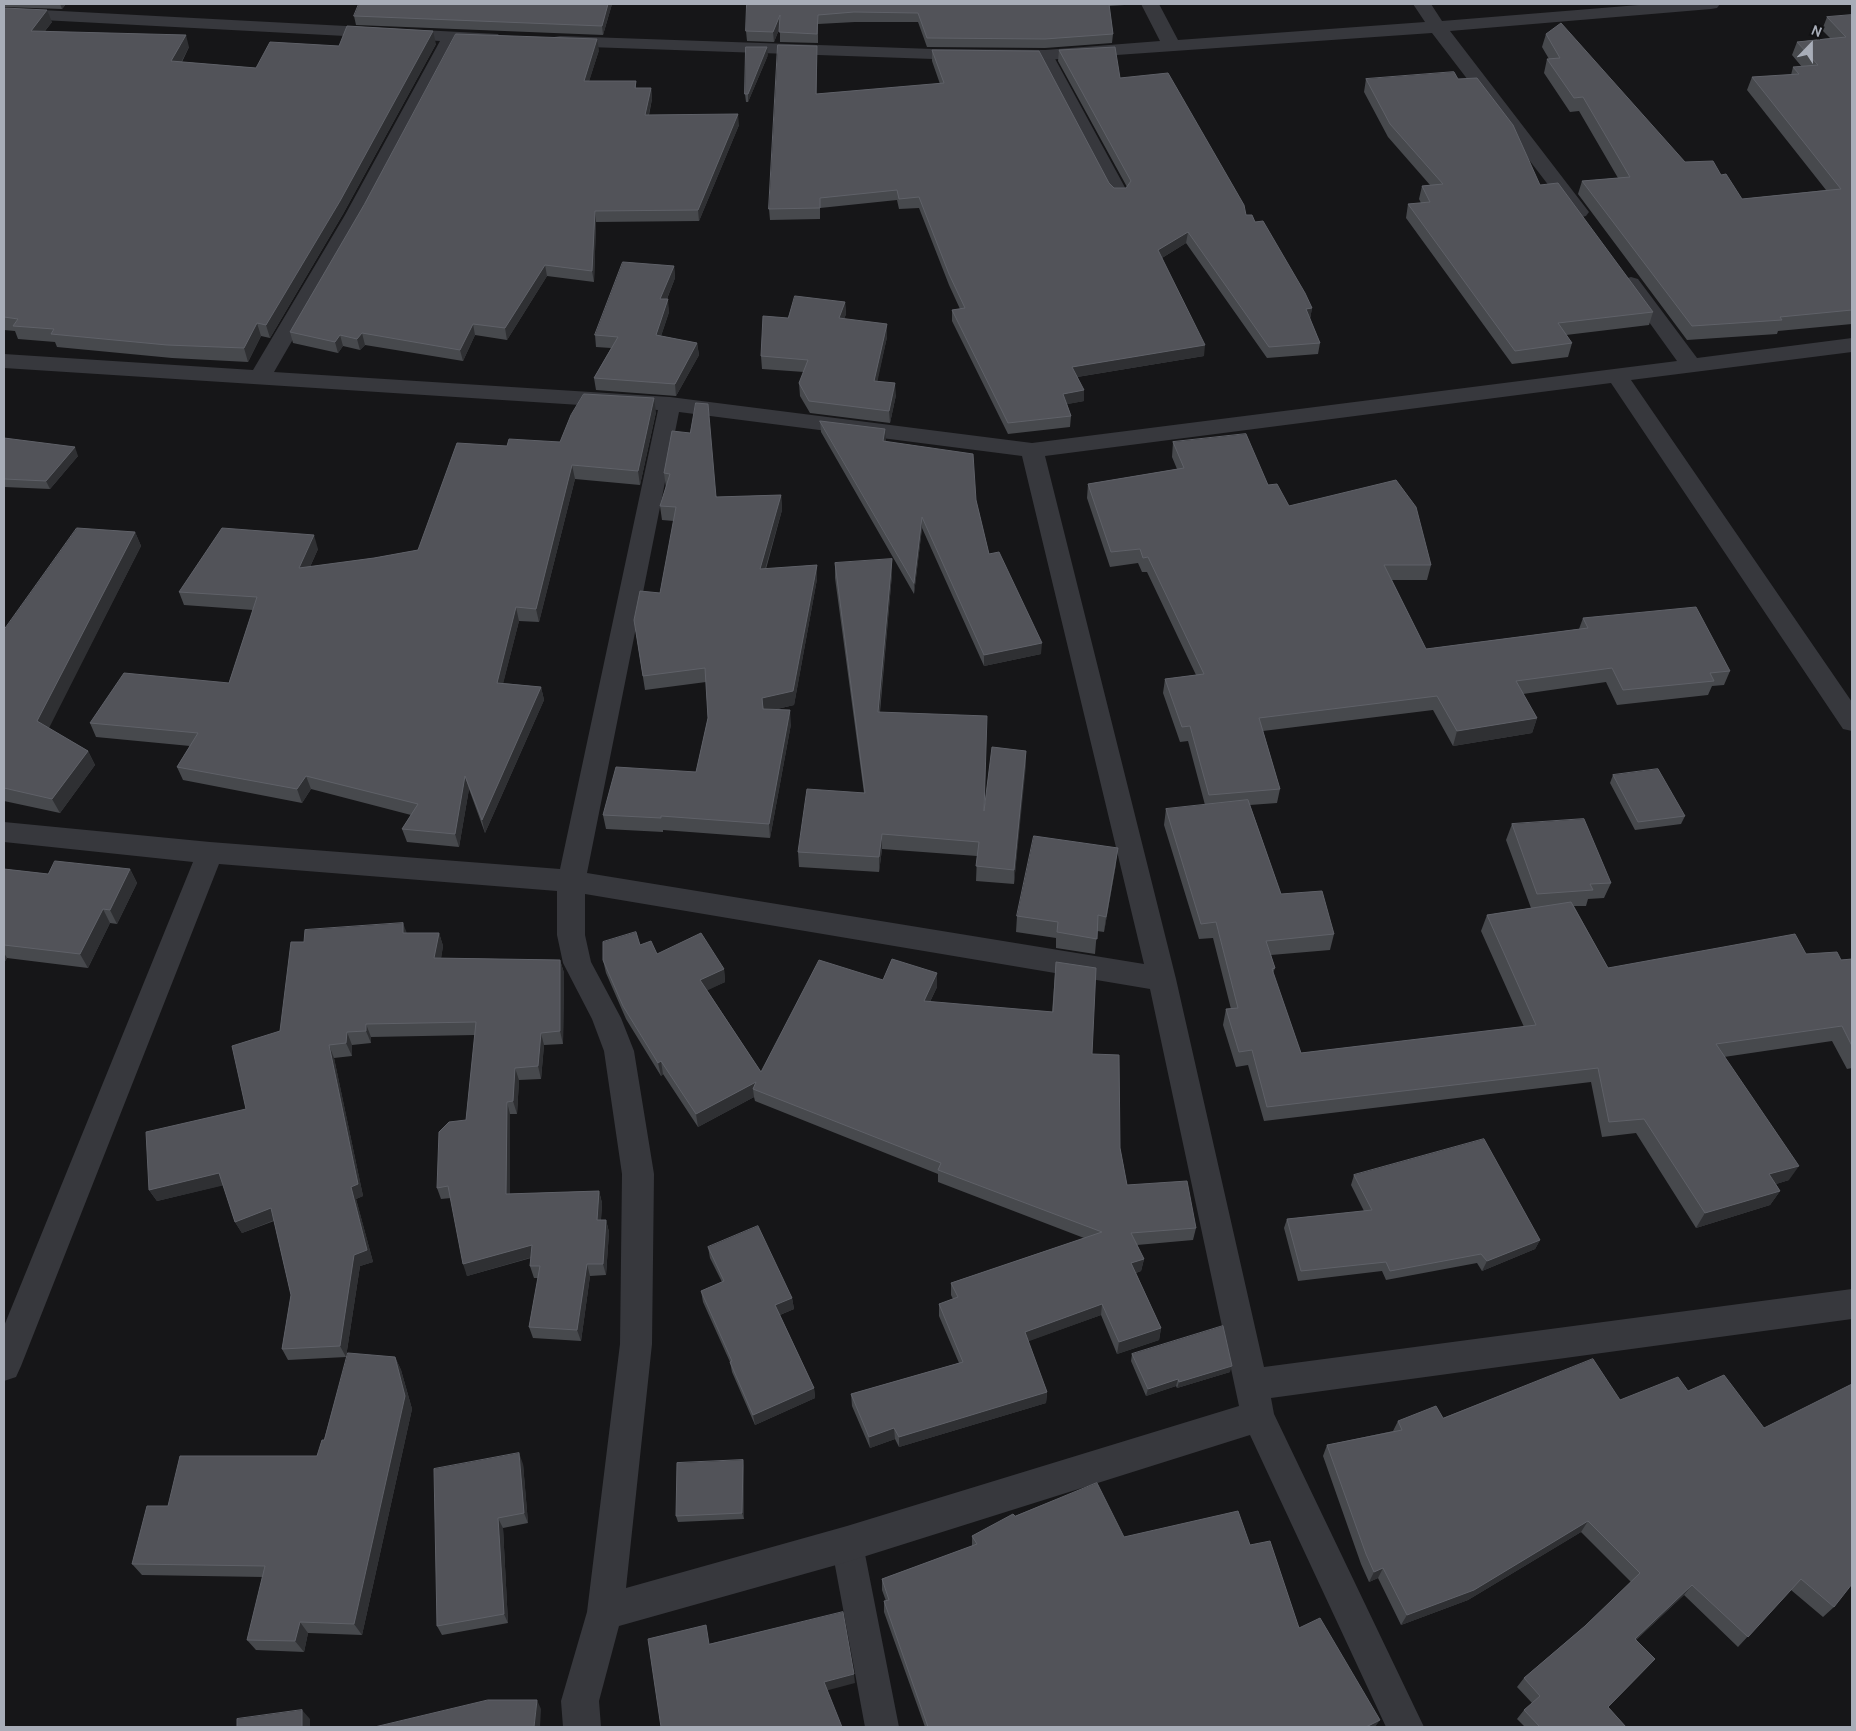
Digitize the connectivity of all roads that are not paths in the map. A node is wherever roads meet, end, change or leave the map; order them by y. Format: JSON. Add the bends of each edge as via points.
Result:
{"nodes":[{"id":1,"x":220,"y":4,"type":"edge"},
{"id":2,"x":1150,"y":4,"type":"edge"},
{"id":3,"x":1422,"y":4,"type":"edge"},
{"id":4,"x":1711,"y":4,"type":"edge"},
{"id":5,"x":4,"y":13,"type":"edge"},
{"id":6,"x":209,"y":24,"type":"junction"},
{"id":7,"x":1437,"y":27,"type":"junction"},
{"id":8,"x":451,"y":37,"type":"junction"},
{"id":9,"x":510,"y":39,"type":"edge"},
{"id":10,"x":540,"y":40,"type":"edge"},
{"id":11,"x":1171,"y":45,"type":"junction"},
{"id":12,"x":1044,"y":55,"type":"junction"},
{"id":13,"x":1119,"y":193,"type":"edge"},
{"id":14,"x":1588,"y":224,"type":"edge"},
{"id":15,"x":1623,"y":271,"type":"edge"},
{"id":16,"x":1852,"y":345,"type":"edge"},
{"id":17,"x":4,"y":361,"type":"edge"},
{"id":18,"x":1692,"y":364,"type":"junction"},
{"id":19,"x":1617,"y":376,"type":"junction"},
{"id":20,"x":259,"y":378,"type":"junction"},
{"id":21,"x":670,"y":404,"type":"junction"},
{"id":22,"x":1032,"y":450,"type":"junction"},
{"id":23,"x":1852,"y":722,"type":"edge"},
{"id":24,"x":4,"y":832,"type":"edge"},
{"id":25,"x":210,"y":854,"type":"junction"},
{"id":26,"x":571,"y":880,"type":"junction"},
{"id":27,"x":1162,"y":979,"type":"junction"},
{"id":28,"x":1852,"y":1304,"type":"edge"},
{"id":29,"x":4,"y":1366,"type":"edge"},
{"id":30,"x":1254,"y":1401,"type":"junction"},
{"id":31,"x":847,"y":1544,"type":"junction"},
{"id":32,"x":606,"y":1612,"type":"junction"},
{"id":33,"x":582,"y":1727,"type":"edge"},
{"id":34,"x":882,"y":1727,"type":"edge"},
{"id":35,"x":1405,"y":1727,"type":"edge"}],
"edges":[{"from":1,"to":6,"type":"street"},
{"from":2,"to":11,"type":"street"},
{"from":3,"to":7,"type":"street"},
{"from":4,"to":7,"type":"street"},
{"from":5,"to":6,"type":"street"},
{"from":6,"to":8,"type":"street"},
{"from":7,"to":11,"type":"street"},
{"from":7,"to":14,"type":"street"},
{"from":8,"to":9,"type":"street"},
{"from":8,"to":20,"type":"street","via":[[355,215]]},
{"from":10,"to":12,"type":"street"},
{"from":11,"to":12,"type":"street"},
{"from":12,"to":13,"type":"lane"},
{"from":15,"to":18,"type":"street"},
{"from":16,"to":18,"type":"street"},
{"from":17,"to":20,"type":"street"},
{"from":18,"to":19,"type":"street"},
{"from":19,"to":22,"type":"street"},
{"from":19,"to":23,"type":"street"},
{"from":20,"to":21,"type":"street"},
{"from":21,"to":22,"type":"street"},
{"from":21,"to":26,"type":"street"},
{"from":22,"to":27,"type":"street"},
{"from":24,"to":25,"type":"street"},
{"from":25,"to":26,"type":"street"},
{"from":25,"to":29,"type":"street"},
{"from":26,"to":27,"type":"street"},
{"from":26,"to":32,"type":"street","via":[[571,935],[577,963],[619,1051],[638,1174],[636,1344]]},
{"from":27,"to":30,"type":"street"},
{"from":28,"to":30,"type":"street"},
{"from":30,"to":31,"type":"street"},
{"from":30,"to":35,"type":"street"},
{"from":31,"to":32,"type":"street"},
{"from":31,"to":34,"type":"lane"},
{"from":32,"to":33,"type":"street","via":[[580,1701]]}]}
